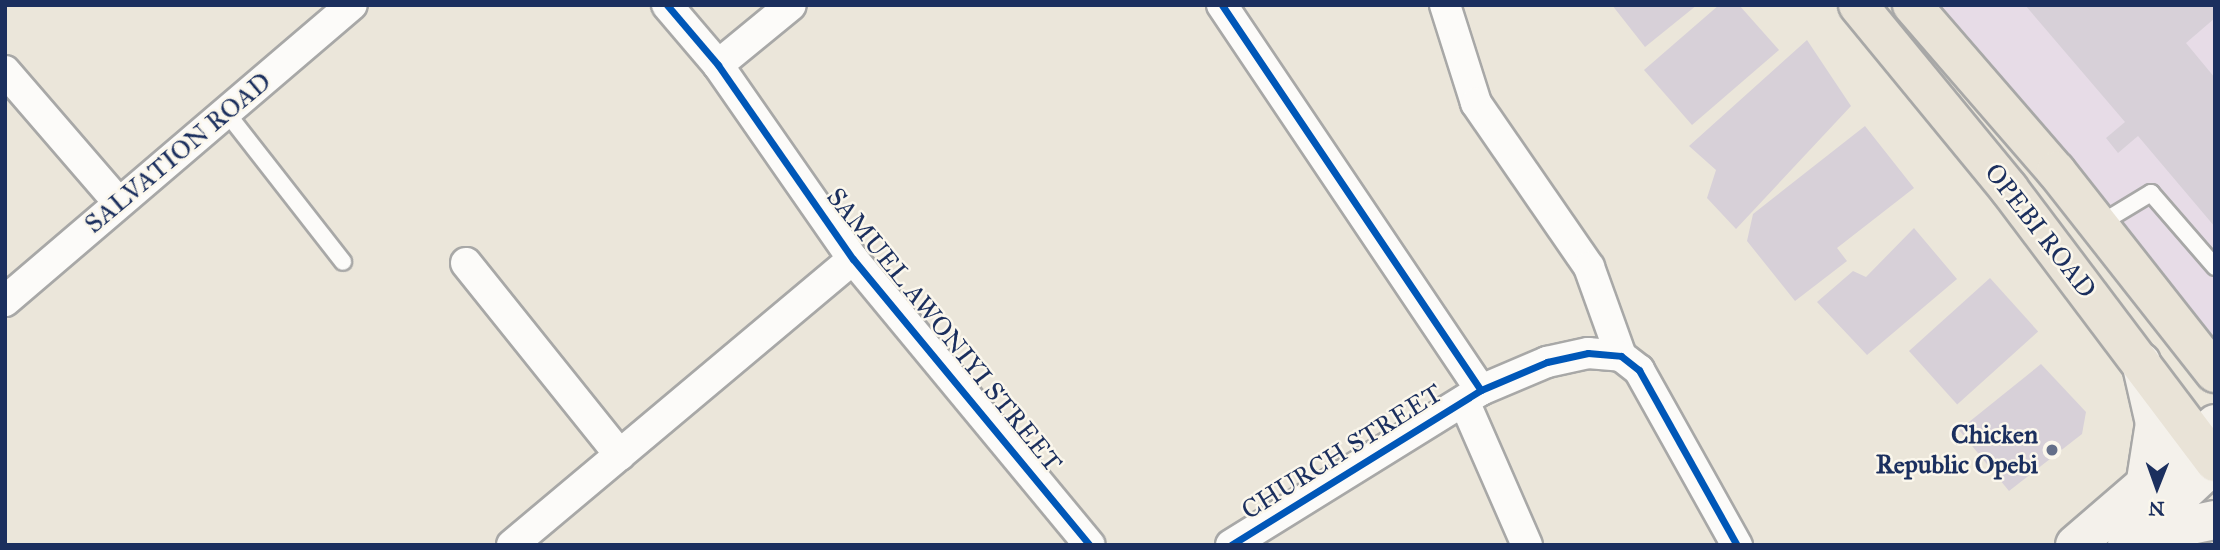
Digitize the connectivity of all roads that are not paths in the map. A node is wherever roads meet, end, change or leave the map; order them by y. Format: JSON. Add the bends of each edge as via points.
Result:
{"nodes":[{"id":1,"x":352,"y":5,"type":"edge"},
{"id":2,"x":667,"y":5,"type":"edge"},
{"id":3,"x":790,"y":5,"type":"edge"},
{"id":4,"x":1222,"y":5,"type":"edge"},
{"id":5,"x":1445,"y":5,"type":"edge"},
{"id":6,"x":1858,"y":5,"type":"edge"},
{"id":7,"x":1912,"y":5,"type":"edge"},
{"id":8,"x":718,"y":65,"type":"junction"},
{"id":9,"x":5,"y":71,"type":"edge"},
{"id":10,"x":226,"y":112,"type":"junction"},
{"id":11,"x":119,"y":203,"type":"junction"},
{"id":12,"x":2098,"y":225,"type":"junction"},
{"id":13,"x":853,"y":258,"type":"junction"},
{"id":14,"x":343,"y":262,"type":"dead end"},
{"id":15,"x":466,"y":263,"type":"dead end"},
{"id":16,"x":2215,"y":267,"type":"edge"},
{"id":17,"x":5,"y":301,"type":"edge"},
{"id":18,"x":1621,"y":356,"type":"junction"},
{"id":19,"x":2140,"y":360,"type":"junction"},
{"id":20,"x":2215,"y":373,"type":"edge"},
{"id":21,"x":1473,"y":395,"type":"junction"},
{"id":22,"x":2210,"y":447,"type":"edge"},
{"id":23,"x":620,"y":455,"type":"junction"},
{"id":24,"x":2146,"y":487,"type":"junction"},
{"id":25,"x":2215,"y":520,"type":"edge"},
{"id":26,"x":2133,"y":540,"type":"edge"},
{"id":27,"x":512,"y":545,"type":"edge"},
{"id":28,"x":1090,"y":545,"type":"edge"},
{"id":29,"x":1231,"y":545,"type":"edge"},
{"id":30,"x":1527,"y":545,"type":"edge"},
{"id":31,"x":1737,"y":545,"type":"edge"},
{"id":32,"x":2075,"y":545,"type":"edge"}],
"edges":[{"from":1,"to":10,"type":"street","name":"SALVATION ROAD"},
{"from":2,"to":8,"type":"street","name":"SAMUEL AWONIYI STREET"},
{"from":3,"to":8,"type":"street"},
{"from":4,"to":21,"type":"street"},
{"from":5,"to":18,"type":"street","via":[[1476,103],[1589,267]]},
{"from":6,"to":19,"type":"main road","name":"OPEBI ROAD"},
{"from":7,"to":12,"type":"main road","name":"OPEBI ROAD"},
{"from":8,"to":13,"type":"street","name":"SAMUEL AWONIYI STREET"},
{"from":9,"to":11,"type":"street"},
{"from":10,"to":11,"type":"street","name":"SALVATION ROAD"},
{"from":10,"to":14,"type":"lane"},
{"from":11,"to":17,"type":"street","name":"SALVATION ROAD"},
{"from":12,"to":16,"type":"lane","via":[[2151,193]]},
{"from":12,"to":20,"type":"main road","name":"OPEBI ROAD"},
{"from":13,"to":23,"type":"street"},
{"from":13,"to":28,"type":"street","name":"SAMUEL AWONIYI STREET"},
{"from":15,"to":23,"type":"street"},
{"from":18,"to":21,"type":"street","name":"CHURCH STREET","via":[[1588,353],[1547,362]]},
{"from":18,"to":31,"type":"street","via":[[1656,392]]},
{"from":19,"to":22,"type":"main road","name":"OPEBI ROAD"},
{"from":19,"to":24,"type":"main road","via":[[2155,423]]},
{"from":21,"to":29,"type":"street","name":"CHURCH STREET"},
{"from":21,"to":30,"type":"street"},
{"from":22,"to":24,"type":"main road"},
{"from":22,"to":26,"type":"main road"},
{"from":23,"to":27,"type":"street"},
{"from":24,"to":32,"type":"main road"},
{"from":25,"to":26,"type":"main road"}]}
